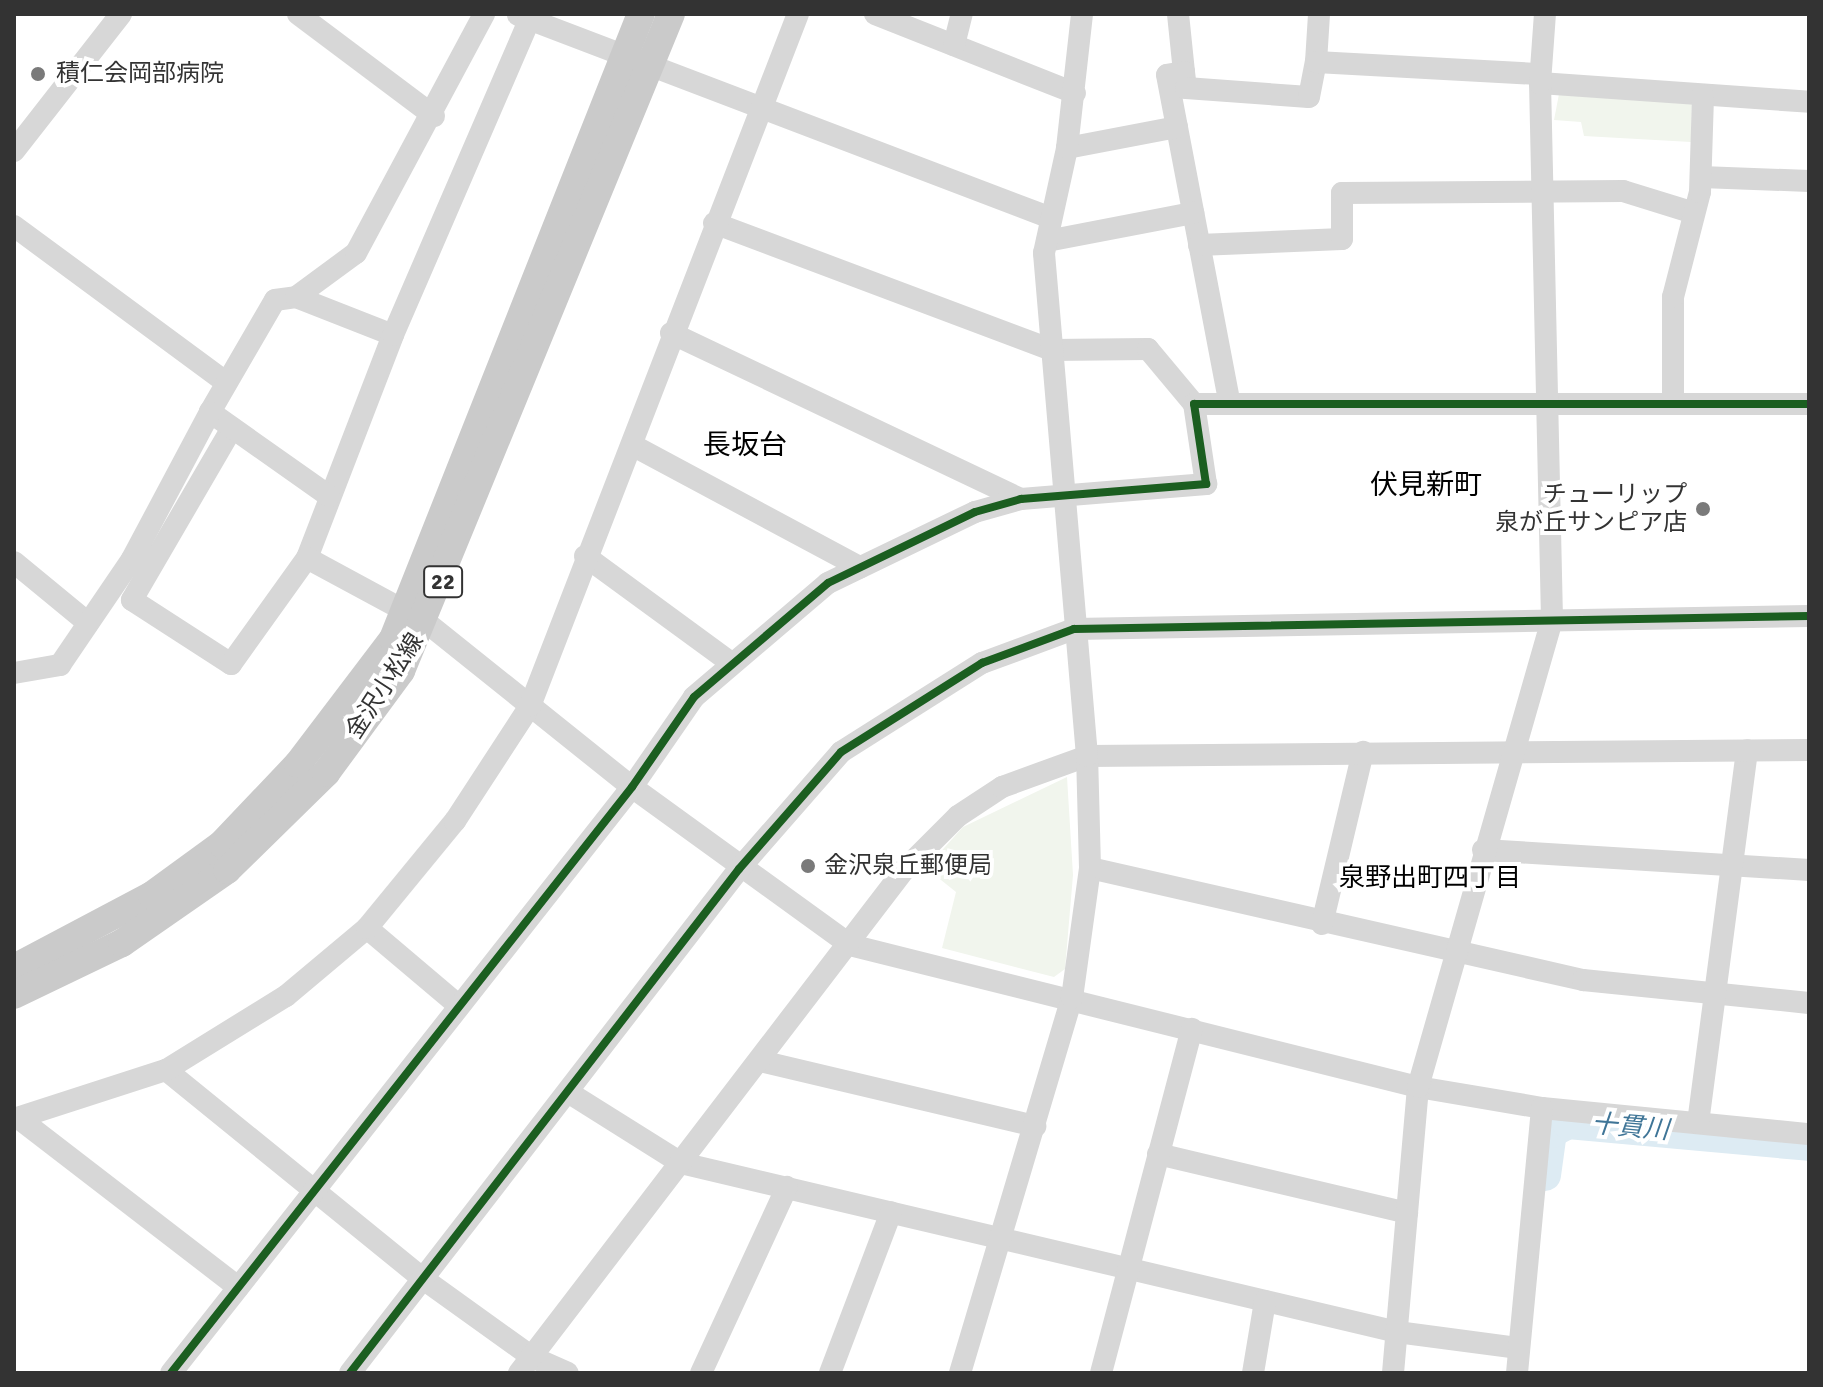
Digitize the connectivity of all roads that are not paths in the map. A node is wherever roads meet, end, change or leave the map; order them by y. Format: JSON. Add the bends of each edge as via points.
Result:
{"nodes":[{"id":1,"x":121,"y":14,"type":"edge"},
{"id":2,"x":298,"y":14,"type":"edge"},
{"id":3,"x":484,"y":14,"type":"edge"},
{"id":4,"x":641,"y":14,"type":"edge"},
{"id":5,"x":671,"y":14,"type":"edge"},
{"id":6,"x":798,"y":14,"type":"edge"},
{"id":7,"x":875,"y":14,"type":"edge"},
{"id":8,"x":962,"y":14,"type":"edge"},
{"id":9,"x":1082,"y":14,"type":"edge"},
{"id":10,"x":1178,"y":14,"type":"edge"},
{"id":11,"x":1319,"y":14,"type":"edge"},
{"id":12,"x":1545,"y":14,"type":"edge"},
{"id":13,"x":522,"y":17,"type":"edge"},
{"id":14,"x":954,"y":45,"type":"junction"},
{"id":15,"x":638,"y":62,"type":"junction"},
{"id":16,"x":1316,"y":62,"type":"junction"},
{"id":17,"x":1184,"y":72,"type":"junction"},
{"id":18,"x":1540,"y":78,"type":"junction"},
{"id":19,"x":1075,"y":93,"type":"junction"},
{"id":20,"x":1703,"y":95,"type":"junction"},
{"id":21,"x":1809,"y":102,"type":"edge"},
{"id":22,"x":759,"y":108,"type":"junction"},
{"id":23,"x":434,"y":116,"type":"junction"},
{"id":24,"x":1177,"y":127,"type":"junction"},
{"id":25,"x":1067,"y":148,"type":"junction"},
{"id":26,"x":14,"y":151,"type":"edge"},
{"id":27,"x":1701,"y":177,"type":"junction"},
{"id":28,"x":1809,"y":181,"type":"edge"},
{"id":29,"x":1545,"y":191,"type":"junction"},
{"id":30,"x":1193,"y":213,"type":"junction"},
{"id":31,"x":1694,"y":213,"type":"junction"},
{"id":32,"x":1051,"y":218,"type":"junction"},
{"id":33,"x":714,"y":223,"type":"junction"},
{"id":34,"x":14,"y":226,"type":"edge"},
{"id":35,"x":1047,"y":241,"type":"junction"},
{"id":36,"x":1199,"y":245,"type":"junction"},
{"id":37,"x":296,"y":297,"type":"junction"},
{"id":38,"x":671,"y":333,"type":"junction"},
{"id":39,"x":393,"y":335,"type":"junction"},
{"id":40,"x":1051,"y":350,"type":"junction"},
{"id":41,"x":223,"y":380,"type":"junction"},
{"id":42,"x":1673,"y":399,"type":"junction"},
{"id":43,"x":1229,"y":401,"type":"junction"},
{"id":44,"x":1549,"y":401,"type":"junction"},
{"id":45,"x":1194,"y":404,"type":"junction"},
{"id":46,"x":1809,"y":404,"type":"edge"},
{"id":47,"x":210,"y":412,"type":"junction"},
{"id":48,"x":232,"y":428,"type":"junction"},
{"id":49,"x":632,"y":445,"type":"junction"},
{"id":50,"x":1061,"y":493,"type":"junction"},
{"id":51,"x":329,"y":496,"type":"junction"},
{"id":52,"x":1021,"y":499,"type":"junction"},
{"id":53,"x":585,"y":556,"type":"junction"},
{"id":54,"x":307,"y":558,"type":"junction"},
{"id":55,"x":14,"y":562,"type":"edge"},
{"id":56,"x":860,"y":567,"type":"junction"},
{"id":57,"x":1809,"y":616,"type":"edge"},
{"id":58,"x":418,"y":617,"type":"junction"},
{"id":59,"x":1552,"y":619,"type":"junction"},
{"id":60,"x":88,"y":623,"type":"junction"},
{"id":61,"x":1074,"y":629,"type":"junction"},
{"id":62,"x":731,"y":663,"type":"junction"},
{"id":63,"x":14,"y":673,"type":"edge"},
{"id":64,"x":530,"y":706,"type":"junction"},
{"id":65,"x":1747,"y":750,"type":"junction"},
{"id":66,"x":1809,"y":750,"type":"edge"},
{"id":67,"x":1363,"y":752,"type":"junction"},
{"id":68,"x":1509,"y":754,"type":"junction"},
{"id":69,"x":1087,"y":756,"type":"junction"},
{"id":70,"x":632,"y":787,"type":"junction"},
{"id":71,"x":1483,"y":850,"type":"junction"},
{"id":72,"x":1732,"y":865,"type":"junction"},
{"id":73,"x":1090,"y":868,"type":"junction"},
{"id":74,"x":739,"y":869,"type":"junction"},
{"id":75,"x":1809,"y":870,"type":"edge"},
{"id":76,"x":1322,"y":924,"type":"junction"},
{"id":77,"x":367,"y":928,"type":"junction"},
{"id":78,"x":850,"y":945,"type":"junction"},
{"id":79,"x":1455,"y":956,"type":"junction"},
{"id":80,"x":14,"y":968,"type":"edge"},
{"id":81,"x":1715,"y":993,"type":"junction"},
{"id":82,"x":14,"y":995,"type":"edge"},
{"id":83,"x":1072,"y":998,"type":"junction"},
{"id":84,"x":1809,"y":1003,"type":"edge"},
{"id":85,"x":458,"y":1005,"type":"junction"},
{"id":86,"x":1192,"y":1029,"type":"junction"},
{"id":87,"x":760,"y":1061,"type":"junction"},
{"id":88,"x":166,"y":1070,"type":"junction"},
{"id":89,"x":1418,"y":1087,"type":"junction"},
{"id":90,"x":571,"y":1094,"type":"junction"},
{"id":91,"x":1542,"y":1108,"type":"junction"},
{"id":92,"x":17,"y":1119,"type":"edge"},
{"id":93,"x":1698,"y":1123,"type":"junction"},
{"id":94,"x":1035,"y":1126,"type":"junction"},
{"id":95,"x":1809,"y":1134,"type":"edge"},
{"id":96,"x":1158,"y":1154,"type":"junction"},
{"id":97,"x":681,"y":1163,"type":"junction"},
{"id":98,"x":787,"y":1187,"type":"junction"},
{"id":99,"x":314,"y":1188,"type":"junction"},
{"id":100,"x":891,"y":1212,"type":"junction"},
{"id":101,"x":1407,"y":1213,"type":"junction"},
{"id":102,"x":1002,"y":1239,"type":"junction"},
{"id":103,"x":1126,"y":1269,"type":"junction"},
{"id":104,"x":422,"y":1278,"type":"junction"},
{"id":105,"x":238,"y":1287,"type":"junction"},
{"id":106,"x":1265,"y":1301,"type":"junction"},
{"id":107,"x":1397,"y":1332,"type":"junction"},
{"id":108,"x":1519,"y":1348,"type":"junction"},
{"id":109,"x":526,"y":1365,"type":"edge"},
{"id":110,"x":171,"y":1373,"type":"edge"},
{"id":111,"x":350,"y":1373,"type":"edge"},
{"id":112,"x":568,"y":1373,"type":"edge"},
{"id":113,"x":701,"y":1373,"type":"edge"},
{"id":114,"x":830,"y":1373,"type":"edge"},
{"id":115,"x":960,"y":1373,"type":"edge"},
{"id":116,"x":1101,"y":1373,"type":"edge"},
{"id":117,"x":1253,"y":1373,"type":"edge"},
{"id":118,"x":1393,"y":1373,"type":"edge"},
{"id":119,"x":1517,"y":1373,"type":"edge"}],
"edges":[{"from":1,"to":26,"type":"street"},
{"from":2,"to":23,"type":"street"},
{"from":3,"to":23,"type":"street"},
{"from":4,"to":15,"type":"main road","name":"金沢小松線","number":"22"},
{"from":5,"to":15,"type":"main road","name":"金沢小松線","number":"22"},
{"from":6,"to":22,"type":"street"},
{"from":7,"to":14,"type":"street"},
{"from":8,"to":14,"type":"street"},
{"from":9,"to":19,"type":"street"},
{"from":10,"to":17,"type":"street"},
{"from":11,"to":16,"type":"street"},
{"from":12,"to":18,"type":"street"},
{"from":13,"to":15,"type":"street"},
{"from":13,"to":39,"type":"street"},
{"from":14,"to":19,"type":"street"},
{"from":15,"to":22,"type":"street"},
{"from":15,"to":58,"type":"main road","name":"金沢小松線","number":"22"},
{"from":16,"to":17,"type":"street","via":[[1309,97],[1186,88]]},
{"from":16,"to":18,"type":"street"},
{"from":17,"to":24,"type":"street","via":[[1167,75]]},
{"from":18,"to":20,"type":"street"},
{"from":18,"to":29,"type":"street"},
{"from":19,"to":25,"type":"street"},
{"from":20,"to":21,"type":"street"},
{"from":20,"to":27,"type":"street"},
{"from":22,"to":32,"type":"street"},
{"from":22,"to":33,"type":"street"},
{"from":23,"to":37,"type":"street","via":[[356,253]]},
{"from":24,"to":25,"type":"street"},
{"from":24,"to":30,"type":"street"},
{"from":25,"to":32,"type":"street"},
{"from":27,"to":28,"type":"street"},
{"from":27,"to":31,"type":"street"},
{"from":29,"to":31,"type":"street","via":[[1623,191]]},
{"from":29,"to":36,"type":"street","via":[[1342,193],[1342,239]]},
{"from":29,"to":44,"type":"street"},
{"from":30,"to":35,"type":"street"},
{"from":30,"to":36,"type":"street"},
{"from":31,"to":42,"type":"street","via":[[1673,297]]},
{"from":32,"to":35,"type":"street"},
{"from":33,"to":38,"type":"street"},
{"from":33,"to":40,"type":"street"},
{"from":34,"to":41,"type":"street"},
{"from":35,"to":40,"type":"street"},
{"from":36,"to":43,"type":"street"},
{"from":37,"to":39,"type":"street"},
{"from":37,"to":41,"type":"street","via":[[275,300]]},
{"from":38,"to":49,"type":"street"},
{"from":38,"to":52,"type":"street"},
{"from":39,"to":51,"type":"street"},
{"from":40,"to":45,"type":"street","via":[[1148,349]]},
{"from":40,"to":50,"type":"street"},
{"from":41,"to":47,"type":"street"},
{"from":42,"to":44,"type":"street"},
{"from":42,"to":46,"type":"street"},
{"from":43,"to":44,"type":"street"},
{"from":43,"to":45,"type":"street"},
{"from":44,"to":59,"type":"street"},
{"from":45,"to":50,"type":"street","via":[[1206,484]]},
{"from":47,"to":48,"type":"street"},
{"from":47,"to":60,"type":"street","via":[[132,559]]},
{"from":48,"to":51,"type":"street"},
{"from":48,"to":54,"type":"street","via":[[132,600],[231,664]]},
{"from":49,"to":53,"type":"street"},
{"from":49,"to":56,"type":"street"},
{"from":50,"to":52,"type":"street"},
{"from":50,"to":61,"type":"street"},
{"from":51,"to":54,"type":"street"},
{"from":52,"to":56,"type":"street","via":[[975,512]]},
{"from":53,"to":62,"type":"street"},
{"from":53,"to":64,"type":"street"},
{"from":54,"to":58,"type":"street"},
{"from":55,"to":60,"type":"street"},
{"from":56,"to":62,"type":"street","via":[[828,583]]},
{"from":57,"to":59,"type":"street"},
{"from":58,"to":64,"type":"street"},
{"from":58,"to":80,"type":"main road","name":"金沢小松線","number":"22","via":[[298,764],[222,844],[152,895]]},
{"from":58,"to":82,"type":"main road","name":"金沢小松線","number":"22","via":[[326,773],[276,828],[168,915]]},
{"from":59,"to":61,"type":"street"},
{"from":59,"to":68,"type":"street"},
{"from":60,"to":63,"type":"street","via":[[60,665]]},
{"from":61,"to":69,"type":"street"},
{"from":61,"to":74,"type":"street","via":[[982,663],[898,711],[841,752]]},
{"from":62,"to":70,"type":"street","via":[[694,697]]},
{"from":64,"to":70,"type":"street"},
{"from":64,"to":77,"type":"street","via":[[417,874]]},
{"from":65,"to":66,"type":"street"},
{"from":65,"to":68,"type":"street"},
{"from":65,"to":72,"type":"street"},
{"from":67,"to":68,"type":"street"},
{"from":67,"to":69,"type":"street"},
{"from":67,"to":76,"type":"street"},
{"from":68,"to":71,"type":"street"},
{"from":69,"to":73,"type":"street"},
{"from":69,"to":78,"type":"street","via":[[1002,787],[958,816],[904,870]]},
{"from":70,"to":74,"type":"street"},
{"from":70,"to":85,"type":"street"},
{"from":71,"to":72,"type":"street"},
{"from":71,"to":79,"type":"street"},
{"from":72,"to":75,"type":"street"},
{"from":72,"to":81,"type":"street"},
{"from":73,"to":76,"type":"street"},
{"from":73,"to":83,"type":"street"},
{"from":74,"to":78,"type":"street"},
{"from":74,"to":90,"type":"street"},
{"from":76,"to":79,"type":"street"},
{"from":77,"to":85,"type":"street"},
{"from":77,"to":88,"type":"street","via":[[300,986]]},
{"from":78,"to":83,"type":"street"},
{"from":78,"to":87,"type":"street"},
{"from":79,"to":81,"type":"street","via":[[1583,980]]},
{"from":79,"to":89,"type":"street"},
{"from":81,"to":84,"type":"street"},
{"from":81,"to":93,"type":"street"},
{"from":83,"to":86,"type":"street"},
{"from":83,"to":94,"type":"street"},
{"from":85,"to":99,"type":"street"},
{"from":86,"to":89,"type":"street"},
{"from":86,"to":96,"type":"street"},
{"from":87,"to":94,"type":"street"},
{"from":87,"to":97,"type":"street"},
{"from":88,"to":92,"type":"street"},
{"from":88,"to":99,"type":"street"},
{"from":89,"to":91,"type":"street"},
{"from":89,"to":101,"type":"street"},
{"from":90,"to":97,"type":"street"},
{"from":90,"to":104,"type":"street"},
{"from":91,"to":93,"type":"street"},
{"from":91,"to":108,"type":"street"},
{"from":92,"to":105,"type":"street"},
{"from":93,"to":95,"type":"street"},
{"from":94,"to":102,"type":"street"},
{"from":96,"to":101,"type":"street"},
{"from":96,"to":103,"type":"street"},
{"from":97,"to":98,"type":"street"},
{"from":97,"to":109,"type":"street"},
{"from":98,"to":100,"type":"street"},
{"from":98,"to":113,"type":"street"},
{"from":99,"to":104,"type":"street"},
{"from":99,"to":105,"type":"street"},
{"from":100,"to":102,"type":"street"},
{"from":100,"to":114,"type":"street"},
{"from":101,"to":107,"type":"street"},
{"from":102,"to":103,"type":"street"},
{"from":102,"to":115,"type":"street"},
{"from":103,"to":106,"type":"street"},
{"from":103,"to":116,"type":"street"},
{"from":104,"to":109,"type":"street"},
{"from":104,"to":111,"type":"street"},
{"from":105,"to":110,"type":"street"},
{"from":106,"to":107,"type":"street"},
{"from":106,"to":117,"type":"street"},
{"from":107,"to":108,"type":"street"},
{"from":107,"to":118,"type":"street"},
{"from":108,"to":119,"type":"street"},
{"from":109,"to":112,"type":"street"}]}
